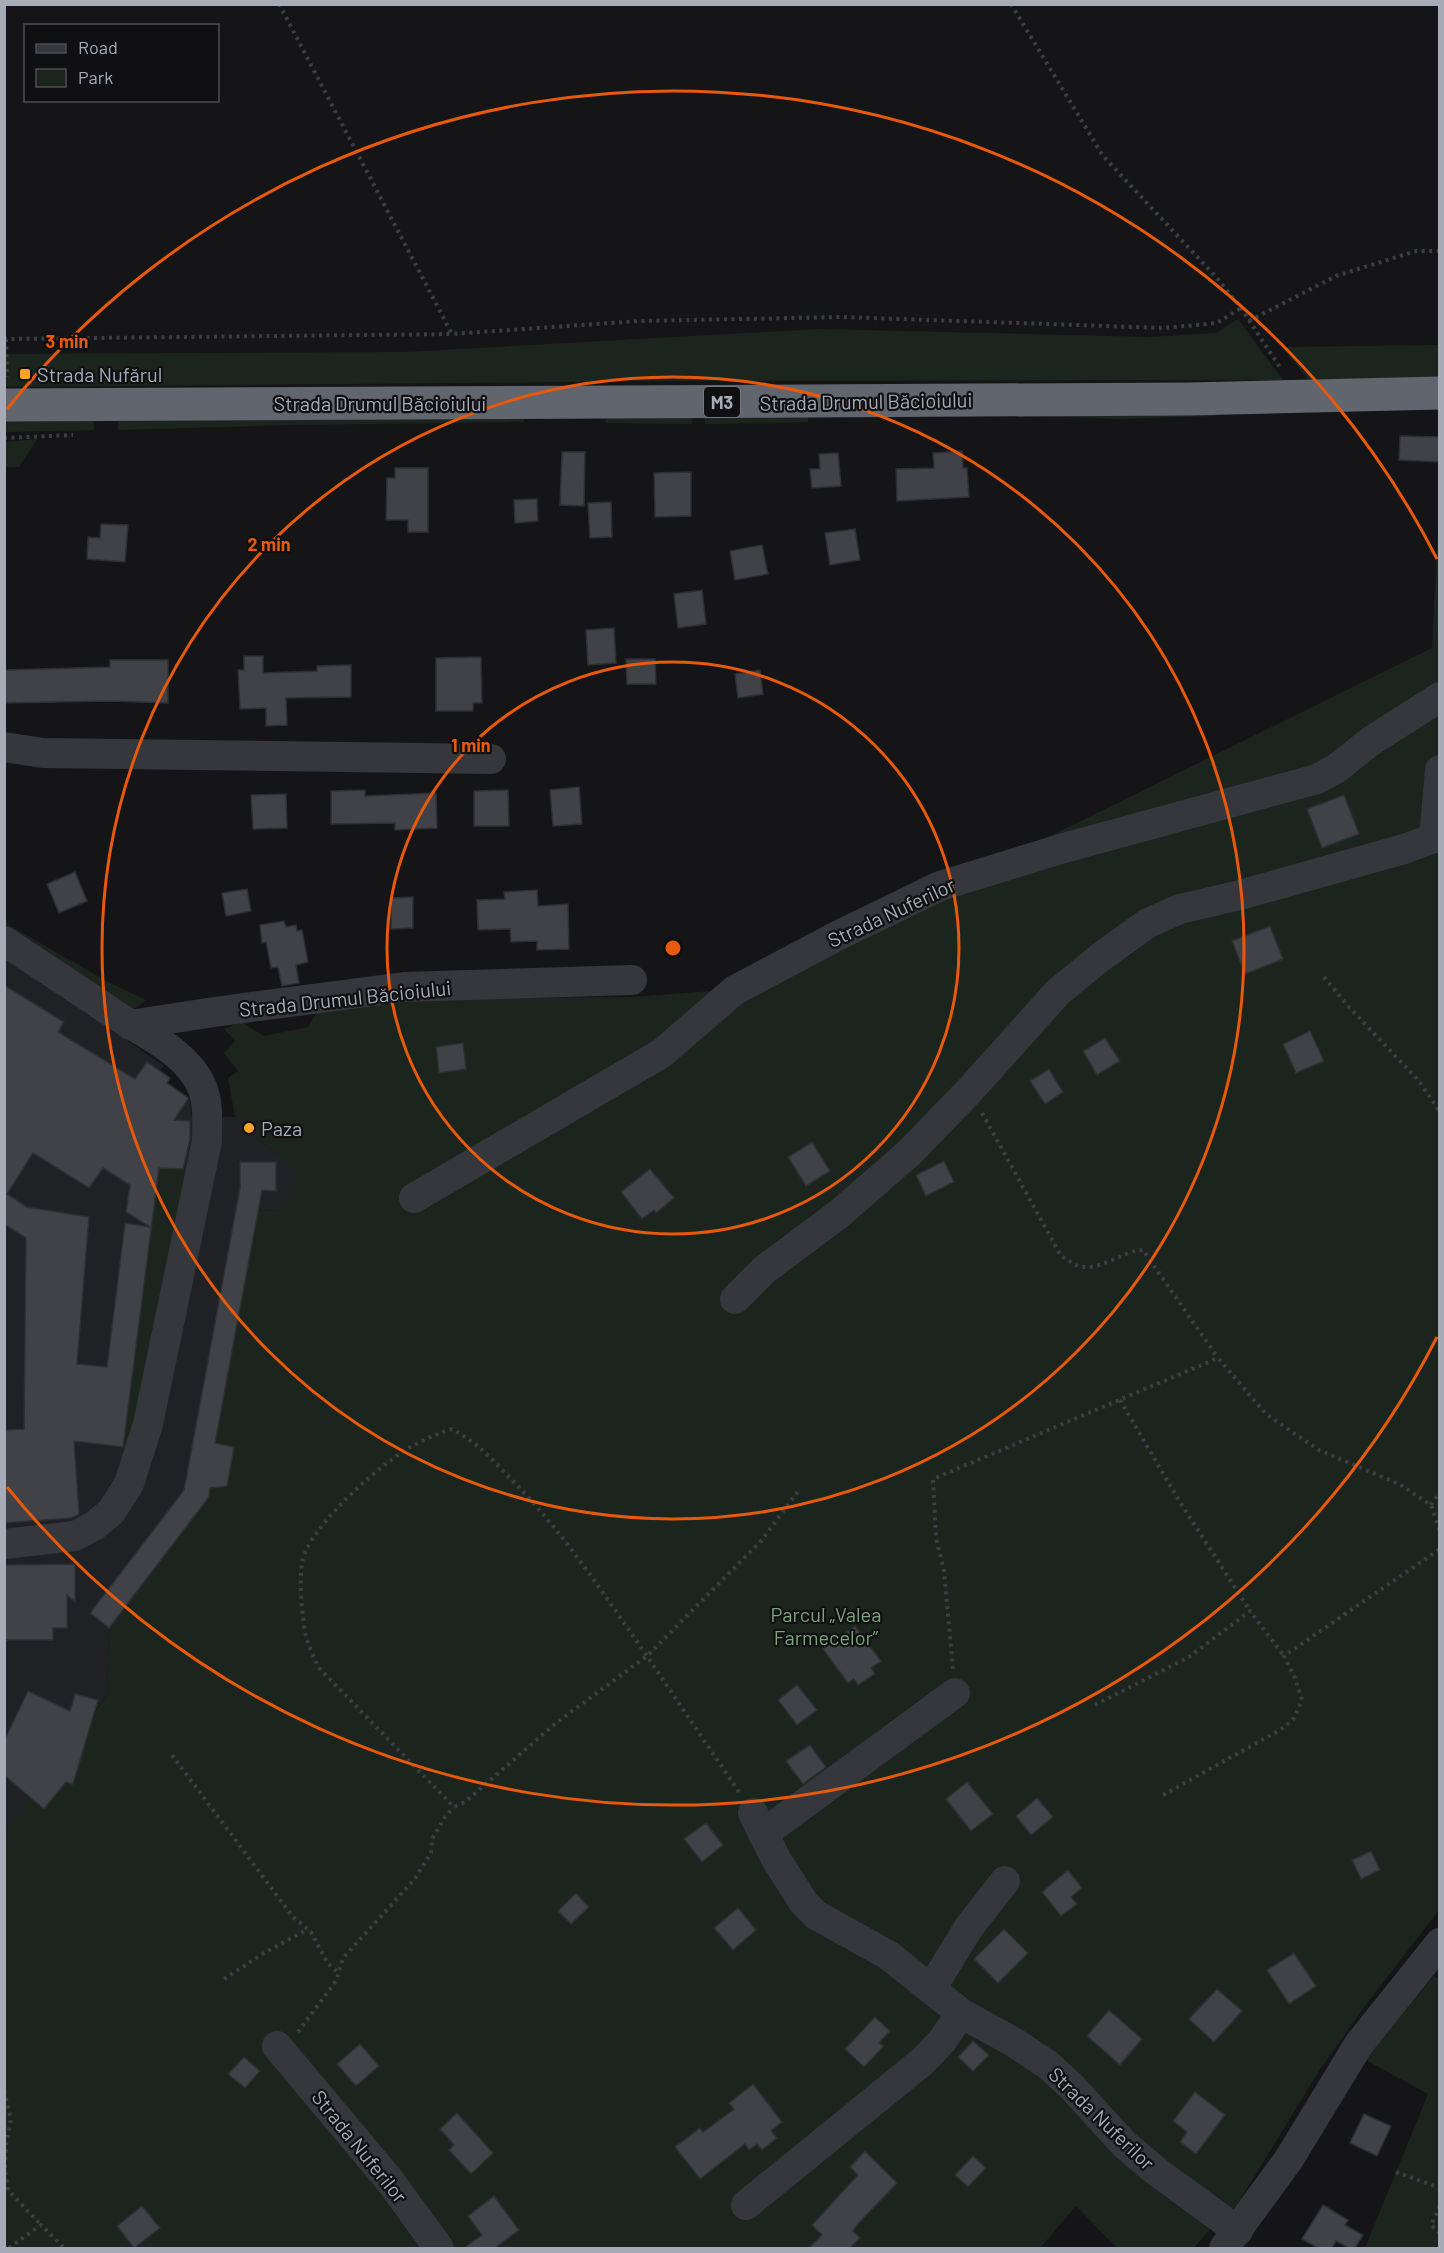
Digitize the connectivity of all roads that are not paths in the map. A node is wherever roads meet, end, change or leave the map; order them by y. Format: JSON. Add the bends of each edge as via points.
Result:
{"nodes":[{"id":1,"x":1440,"y":393,"type":"edge"},
{"id":2,"x":5,"y":405,"type":"edge"},
{"id":3,"x":1440,"y":697,"type":"edge"},
{"id":4,"x":4,"y":747,"type":"edge"},
{"id":5,"x":490,"y":759,"type":"dead end"},
{"id":6,"x":1440,"y":770,"type":"edge"},
{"id":7,"x":1437,"y":838,"type":"edge"},
{"id":8,"x":4,"y":941,"type":"edge"},
{"id":9,"x":632,"y":980,"type":"dead end"},
{"id":10,"x":130,"y":1025,"type":"junction"},
{"id":11,"x":414,"y":1198,"type":"dead end"},
{"id":12,"x":735,"y":1299,"type":"dead end"},
{"id":13,"x":4,"y":1544,"type":"edge"},
{"id":14,"x":955,"y":1693,"type":"road end"},
{"id":15,"x":1005,"y":1881,"type":"dead end"},
{"id":16,"x":1440,"y":1943,"type":"edge"},
{"id":17,"x":931,"y":1989,"type":"junction"},
{"id":18,"x":961,"y":2013,"type":"junction"},
{"id":19,"x":282,"y":2051,"type":"road end"},
{"id":20,"x":746,"y":2205,"type":"dead end"},
{"id":21,"x":1231,"y":2240,"type":"edge"},
{"id":22,"x":439,"y":2248,"type":"edge"}],
"edges":[{"from":1,"to":2,"type":"highway","name":"Strada Drumul Băcioiului","number":"M3","via":[[1189,399]]},
{"from":3,"to":11,"type":"street","name":"Strada Nuferilor","via":[[1317,779],[1096,838],[940,886],[859,925],[735,990],[662,1053]]},
{"from":4,"to":5,"type":"street","via":[[43,753]]},
{"from":6,"to":7,"type":"street"},
{"from":7,"to":12,"type":"street","via":[[1180,909],[1148,923],[1058,992],[909,1153],[839,1214],[764,1270]]},
{"from":8,"to":10,"type":"street"},
{"from":9,"to":10,"type":"street","name":"Strada Drumul Băcioiului","via":[[404,987]]},
{"from":10,"to":13,"type":"street","via":[[165,1045],[191,1070],[207,1104],[207,1141],[148,1424],[129,1484],[111,1512],[75,1536]]},
{"from":14,"to":17,"type":"street","name":"Strada Nuferilor","via":[[758,1823],[776,1859],[816,1915],[888,1955]]},
{"from":15,"to":17,"type":"street","via":[[969,1927]]},
{"from":16,"to":21,"type":"street","name":"Strada Nuferilor","via":[[1359,2044],[1289,2159]]},
{"from":17,"to":18,"type":"street","name":"Strada Nuferilor"},
{"from":18,"to":20,"type":"street","via":[[923,2061]]},
{"from":18,"to":21,"type":"street","name":"Strada Nuferilor","via":[[1048,2066],[1124,2144]]},
{"from":19,"to":22,"type":"street","name":"Strada Nuferilor","via":[[390,2181]]}]}
